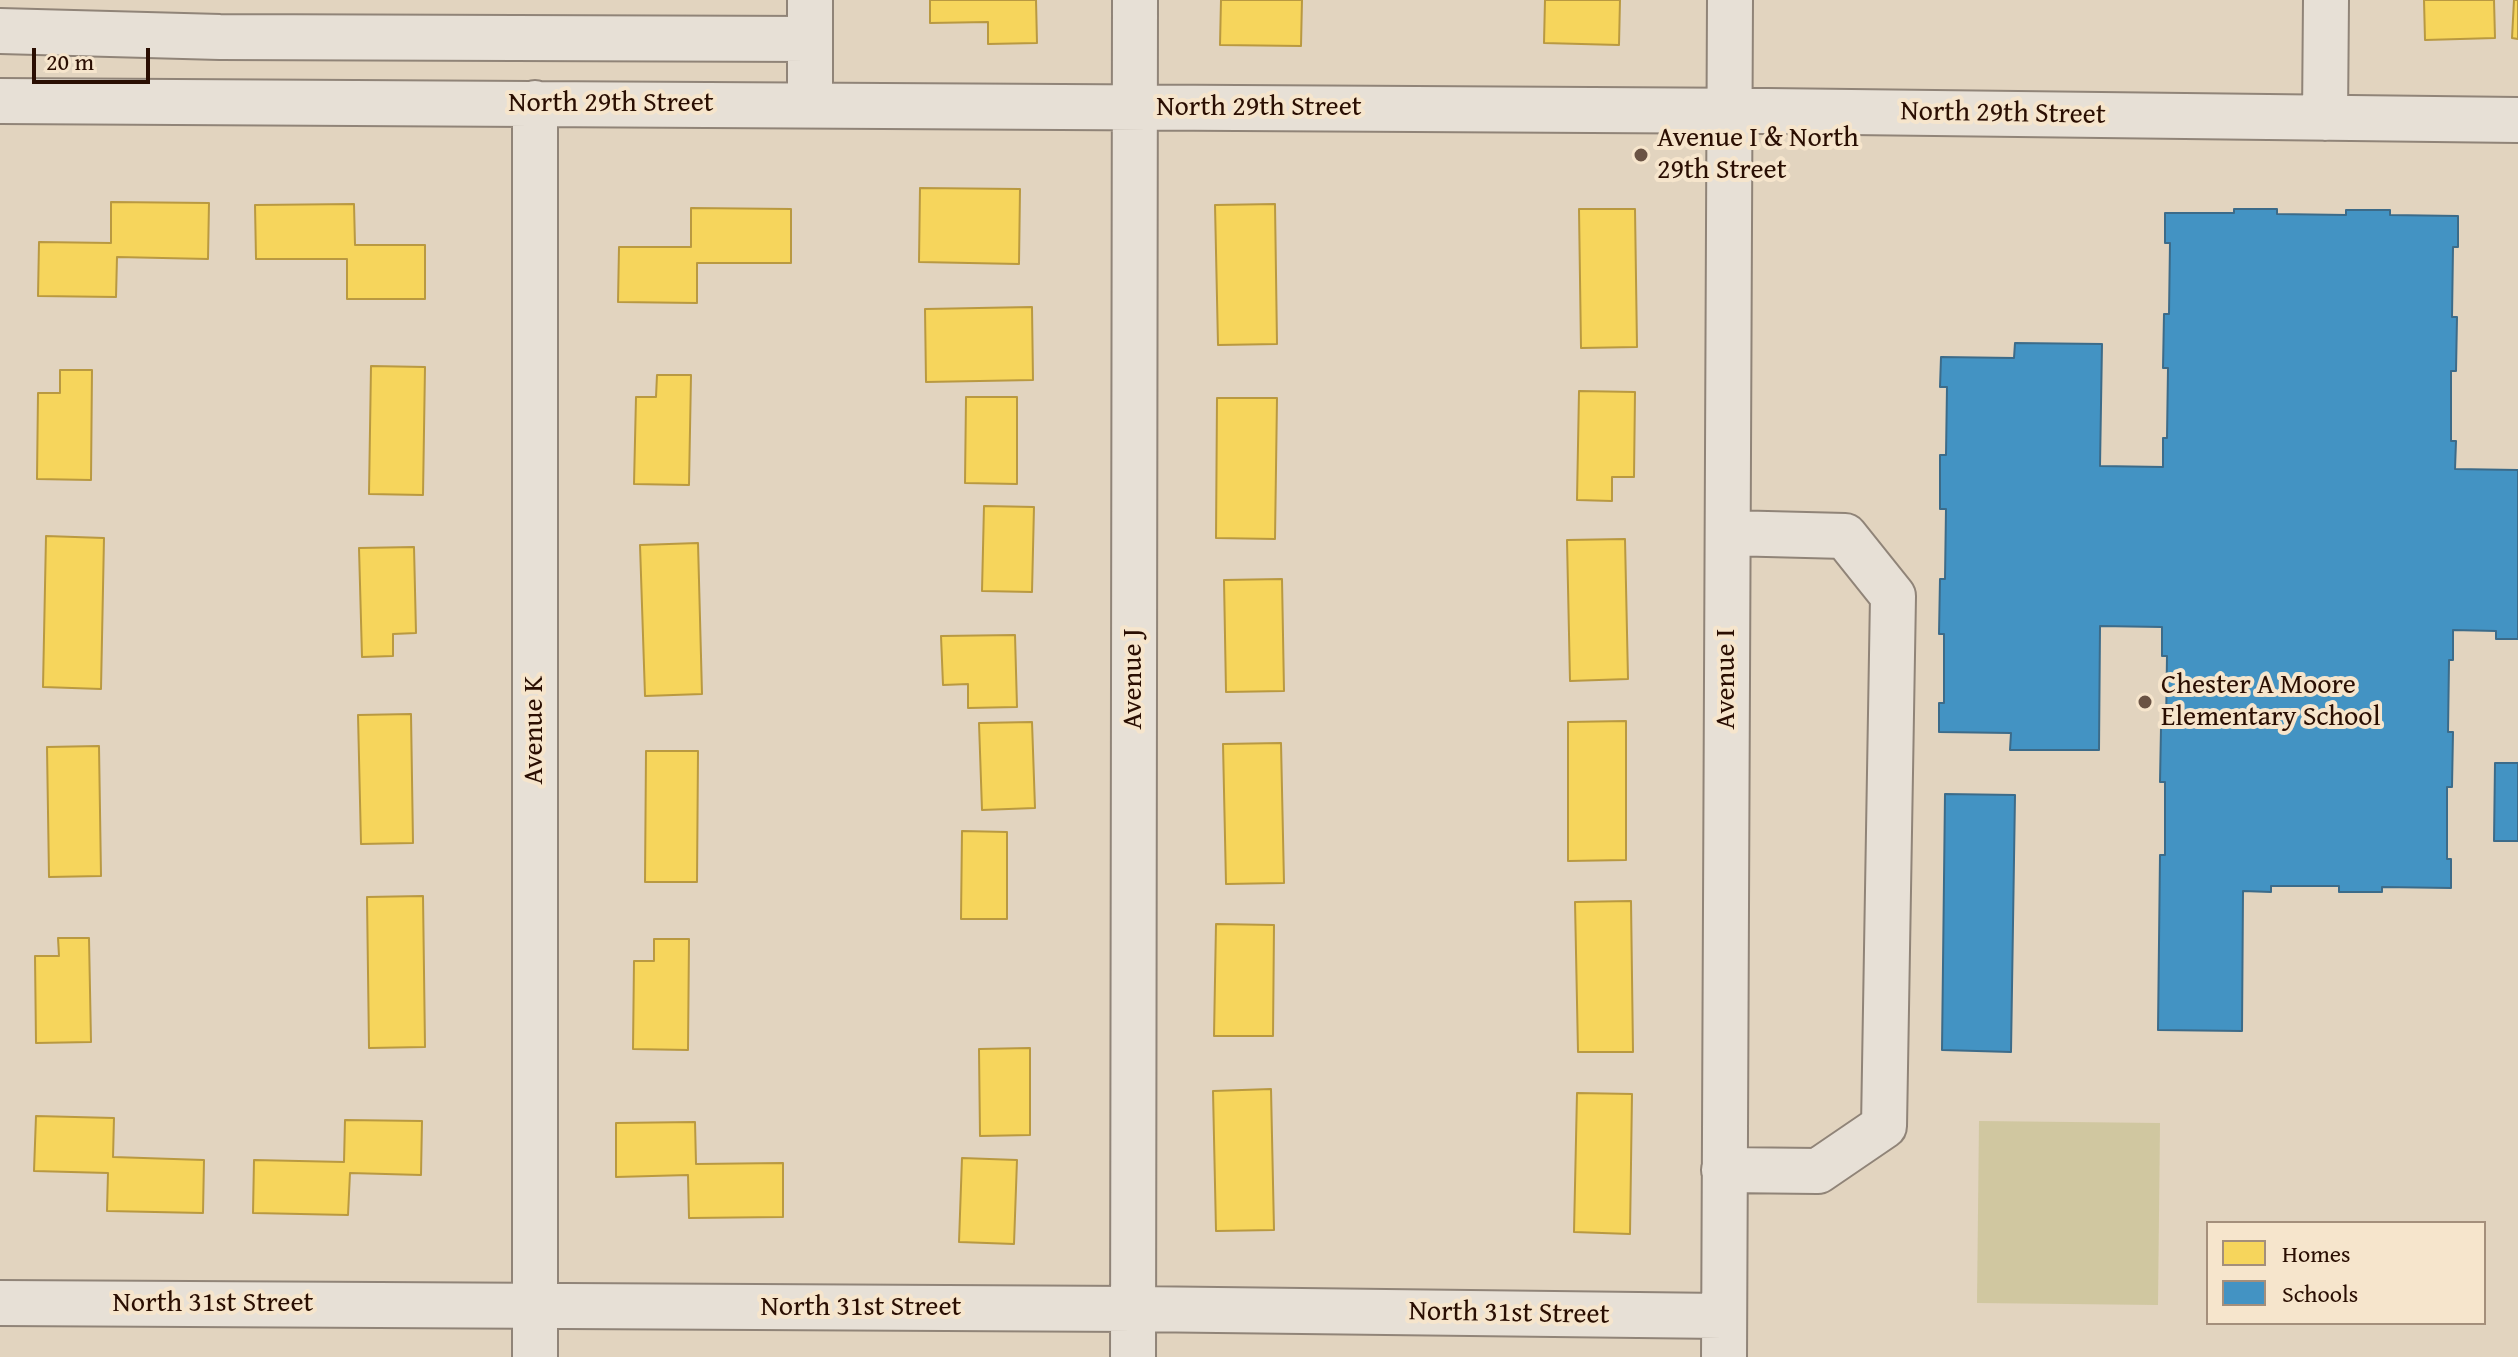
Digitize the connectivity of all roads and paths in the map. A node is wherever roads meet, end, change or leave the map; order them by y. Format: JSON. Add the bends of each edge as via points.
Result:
{"nodes":[{"id":1,"x":1135,"y":0,"type":"edge"},
{"id":2,"x":1730,"y":0,"type":"edge"},
{"id":3,"x":2326,"y":0,"type":"edge"},
{"id":4,"x":810,"y":20,"type":"edge"},
{"id":5,"x":0,"y":31,"type":"edge"},
{"id":6,"x":0,"y":101,"type":"edge"},
{"id":7,"x":535,"y":103,"type":"junction"},
{"id":8,"x":810,"y":105,"type":"junction"},
{"id":9,"x":1135,"y":107,"type":"junction"},
{"id":10,"x":1729,"y":111,"type":"junction"},
{"id":11,"x":2325,"y":118,"type":"junction"},
{"id":12,"x":2518,"y":120,"type":"edge"},
{"id":13,"x":1728,"y":533,"type":"junction"},
{"id":14,"x":1724,"y":1170,"type":"junction"},
{"id":15,"x":0,"y":1303,"type":"edge"},
{"id":16,"x":535,"y":1306,"type":"junction"},
{"id":17,"x":1134,"y":1309,"type":"junction"},
{"id":18,"x":1723,"y":1337,"type":"edge"},
{"id":19,"x":535,"y":1357,"type":"edge"},
{"id":20,"x":1133,"y":1357,"type":"edge"}],
"edges":[{"from":1,"to":9,"type":"street","name":"Avenue J"},
{"from":2,"to":10,"type":"street","name":"Avenue I"},
{"from":3,"to":11,"type":"street"},
{"from":4,"to":5,"type":"street","via":[[220,37]]},
{"from":4,"to":8,"type":"street"},
{"from":6,"to":7,"type":"street","name":"North 29th Street"},
{"from":7,"to":8,"type":"street","name":"North 29th Street"},
{"from":7,"to":16,"type":"street","name":"Avenue K"},
{"from":8,"to":9,"type":"street","name":"North 29th Street"},
{"from":9,"to":10,"type":"street","name":"North 29th Street"},
{"from":9,"to":17,"type":"street","name":"Avenue J"},
{"from":10,"to":11,"type":"street","name":"North 29th Street"},
{"from":10,"to":13,"type":"street","name":"Avenue I"},
{"from":11,"to":12,"type":"street","name":"North 29th Street"},
{"from":13,"to":14,"type":"street","name":"Avenue I"},
{"from":13,"to":14,"type":"street","via":[[1845,536],[1893,596],[1884,1126],[1818,1171]]},
{"from":14,"to":18,"type":"street","name":"Avenue I"},
{"from":15,"to":16,"type":"street","name":"North 31st Street"},
{"from":16,"to":17,"type":"street","name":"North 31st Street"},
{"from":16,"to":19,"type":"street","name":"Avenue K"},
{"from":17,"to":18,"type":"street","name":"North 31st Street"},
{"from":17,"to":20,"type":"street","name":"Avenue J"}]}
